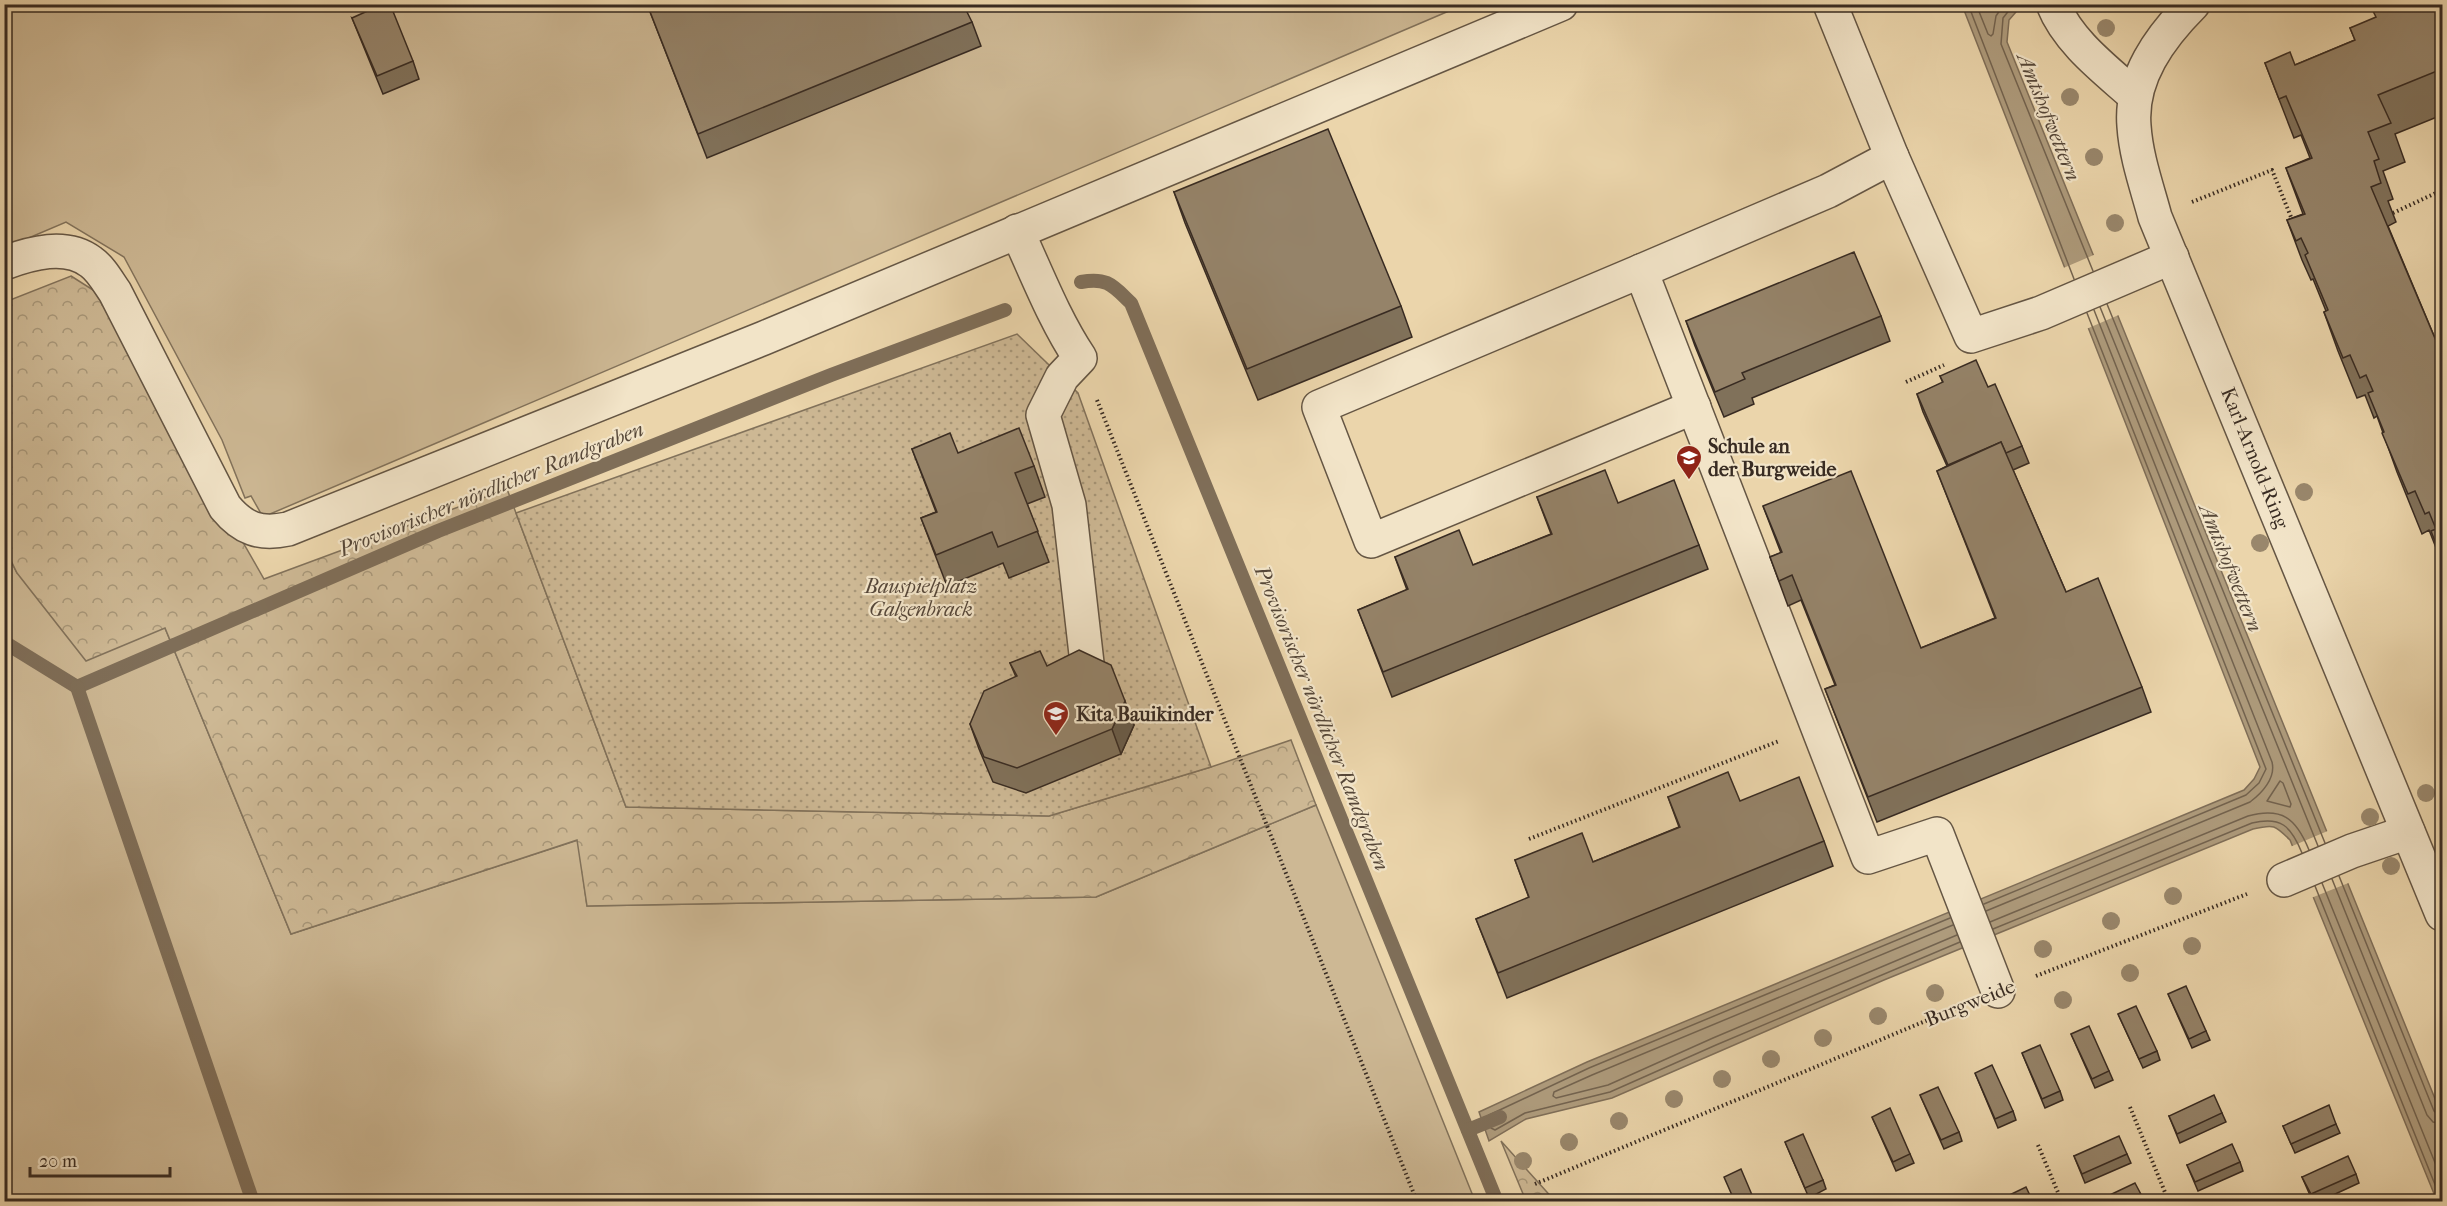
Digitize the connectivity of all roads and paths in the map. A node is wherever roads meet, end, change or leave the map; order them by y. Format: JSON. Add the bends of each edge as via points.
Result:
{"nodes":[{"id":1,"x":1561,"y":4,"type":"edge"},
{"id":2,"x":1830,"y":4,"type":"edge"},
{"id":3,"x":2193,"y":4,"type":"edge"},
{"id":4,"x":2055,"y":10,"type":"edge"},
{"id":5,"x":2135,"y":96,"type":"junction"},
{"id":6,"x":1892,"y":157,"type":"junction"},
{"id":7,"x":2442,"y":195,"type":"edge"},
{"id":8,"x":2393,"y":213,"type":"dead end"},
{"id":9,"x":2155,"y":217,"type":"junction"},
{"id":10,"x":2295,"y":225,"type":"edge"},
{"id":11,"x":1017,"y":231,"type":"junction"},
{"id":12,"x":2172,"y":257,"type":"junction"},
{"id":13,"x":4,"y":264,"type":"edge"},
{"id":14,"x":1641,"y":271,"type":"junction"},
{"id":15,"x":1080,"y":358,"type":"junction"},
{"id":16,"x":1694,"y":407,"type":"junction"},
{"id":17,"x":1087,"y":663,"type":"edge"},
{"id":18,"x":1816,"y":727,"type":"junction"},
{"id":19,"x":2408,"y":832,"type":"junction"},
{"id":20,"x":1529,"y":839,"type":"dead end"},
{"id":21,"x":2284,"y":880,"type":"joint"},
{"id":22,"x":2442,"y":914,"type":"edge"},
{"id":23,"x":1993,"y":978,"type":"junction"},
{"id":24,"x":2130,"y":1107,"type":"dead end"},
{"id":25,"x":2038,"y":1145,"type":"dead end"},
{"id":26,"x":1535,"y":1184,"type":"dead end"},
{"id":27,"x":1416,"y":1200,"type":"dead end"},
{"id":28,"x":2062,"y":1202,"type":"edge"},
{"id":29,"x":2169,"y":1202,"type":"edge"}],
"edges":[{"from":1,"to":11,"type":"street"},
{"from":2,"to":6,"type":"street"},
{"from":3,"to":5,"type":"street","name":"Karl-Arnold-Ring","via":[[2173,24],[2148,61]]},
{"from":4,"to":5,"type":"street","via":[[2088,54]]},
{"from":5,"to":9,"type":"street","name":"Karl-Arnold-Ring","via":[[2139,157]]},
{"from":6,"to":12,"type":"street","via":[[1971,336],[2050,309]]},
{"from":6,"to":14,"type":"street","via":[[1828,191]]},
{"from":7,"to":8,"type":"path","via":[[2438,192]]},
{"from":9,"to":10,"type":"path","via":[[2272,170]]},
{"from":9,"to":12,"type":"street","name":"Karl-Arnold-Ring"},
{"from":11,"to":13,"type":"street","via":[[753,343],[271,533],[245,527],[225,507],[115,292],[92,262],[79,255],[47,251]]},
{"from":11,"to":15,"type":"street"},
{"from":12,"to":19,"type":"street","name":"Karl-Arnold-Ring"},
{"from":14,"to":16,"type":"street"},
{"from":14,"to":16,"type":"street","via":[[1319,407],[1371,541]]},
{"from":15,"to":17,"type":"street","via":[[1062,377],[1043,415],[1068,505]]},
{"from":15,"to":27,"type":"path"},
{"from":16,"to":18,"type":"street"},
{"from":18,"to":20,"type":"path"},
{"from":18,"to":23,"type":"street","via":[[1868,857],[1937,834]]},
{"from":19,"to":21,"type":"street"},
{"from":19,"to":22,"type":"street","name":"Karl-Arnold-Ring"},
{"from":21,"to":23,"type":"path","name":"Burgweide"},
{"from":23,"to":26,"type":"path","name":"Burgweide"},
{"from":24,"to":29,"type":"path"},
{"from":25,"to":28,"type":"path"}]}
